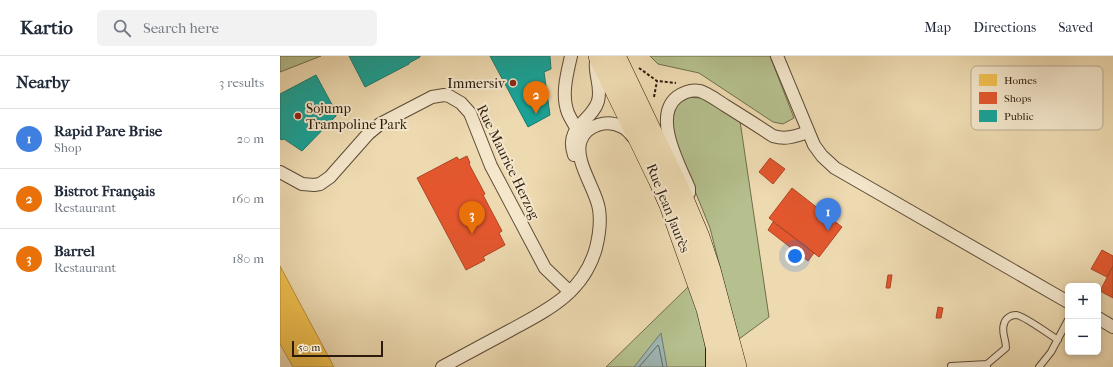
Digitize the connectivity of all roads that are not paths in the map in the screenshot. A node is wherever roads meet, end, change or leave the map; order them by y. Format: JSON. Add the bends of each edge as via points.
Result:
{"nodes":[{"id":1,"x":571,"y":56,"type":"edge"},
{"id":2,"x":597,"y":56,"type":"edge"},
{"id":3,"x":616,"y":56,"type":"edge"},
{"id":4,"x":777,"y":56,"type":"edge"},
{"id":5,"x":808,"y":132,"type":"junction"},
{"id":6,"x":579,"y":133,"type":"junction"},
{"id":7,"x":642,"y":146,"type":"junction"},
{"id":8,"x":280,"y":172,"type":"edge"},
{"id":9,"x":688,"y":208,"type":"junction"},
{"id":10,"x":570,"y":292,"type":"junction"},
{"id":11,"x":1065,"y":300,"type":"edge"},
{"id":12,"x":1100,"y":319,"type":"edge"},
{"id":13,"x":1065,"y":326,"type":"edge"},
{"id":14,"x":1113,"y":327,"type":"edge"},
{"id":15,"x":1058,"y":340,"type":"junction"},
{"id":16,"x":718,"y":360,"type":"edge"},
{"id":17,"x":987,"y":365,"type":"edge"},
{"id":18,"x":952,"y":366,"type":"edge"},
{"id":19,"x":442,"y":367,"type":"edge"},
{"id":20,"x":736,"y":367,"type":"edge"},
{"id":21,"x":1039,"y":367,"type":"edge"}],
"edges":[{"from":1,"to":6,"type":"street","via":[[566,79],[566,106]]},
{"from":2,"to":6,"type":"street","via":[[595,66],[600,90],[599,100]]},
{"from":2,"to":7,"type":"main road","name":"Rue Jean Jaurès"},
{"from":3,"to":9,"type":"main road","name":"Rue Jean Jaurès"},
{"from":4,"to":5,"type":"street"},
{"from":5,"to":9,"type":"street","via":[[787,138],[773,136],[712,97],[699,91],[682,93],[669,107],[667,130],[689,188]]},
{"from":5,"to":11,"type":"street","via":[[822,156],[835,168]]},
{"from":6,"to":7,"type":"street","via":[[607,123],[622,127]]},
{"from":6,"to":10,"type":"street","via":[[580,158],[598,203],[600,220],[593,259],[586,273]]},
{"from":7,"to":16,"type":"main road","name":"Rue Jean Jaurès","via":[[681,236],[706,309]]},
{"from":8,"to":10,"type":"street","name":"Rue Maurice Herzog","via":[[302,184],[320,184],[330,177],[380,124],[432,97],[449,96],[461,103],[470,113],[491,166],[545,268]]},
{"from":9,"to":20,"type":"main road","name":"Rue Jean Jaurès","via":[[711,270]]},
{"from":10,"to":19,"type":"street","via":[[546,311]]},
{"from":12,"to":14,"type":"street"},
{"from":13,"to":15,"type":"lane"},
{"from":15,"to":17,"type":"lane","via":[[1024,318],[1010,316],[1004,322],[1006,348]]},
{"from":15,"to":21,"type":"lane"},
{"from":17,"to":18,"type":"lane"}]}
